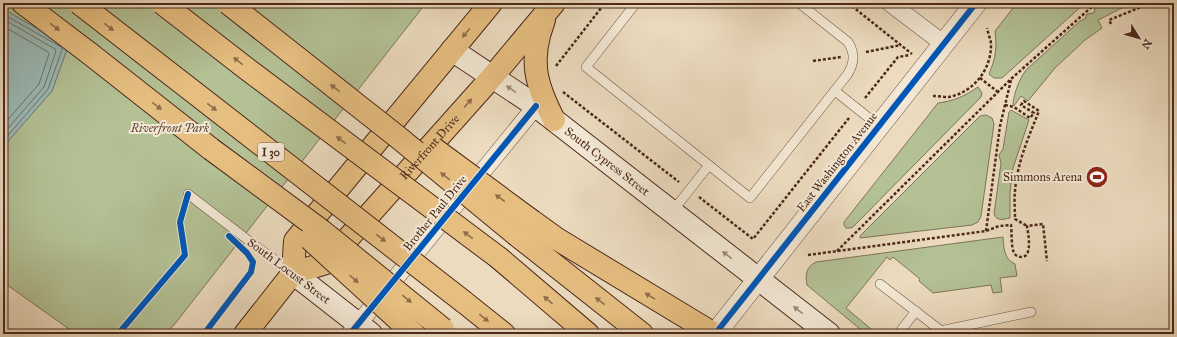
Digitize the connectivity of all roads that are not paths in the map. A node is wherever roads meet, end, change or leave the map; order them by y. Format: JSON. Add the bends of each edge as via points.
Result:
{"nodes":[{"id":1,"x":24,"y":3,"type":"edge"},
{"id":2,"x":79,"y":3,"type":"edge"},
{"id":3,"x":162,"y":3,"type":"edge"},
{"id":4,"x":228,"y":3,"type":"edge"},
{"id":5,"x":491,"y":3,"type":"edge"},
{"id":6,"x":636,"y":3,"type":"edge"},
{"id":7,"x":799,"y":3,"type":"edge"},
{"id":8,"x":890,"y":3,"type":"edge"},
{"id":9,"x":976,"y":3,"type":"edge"},
{"id":10,"x":550,"y":7,"type":"edge"},
{"id":11,"x":944,"y":44,"type":"junction"},
{"id":12,"x":452,"y":50,"type":"junction"},
{"id":13,"x":493,"y":76,"type":"junction"},
{"id":14,"x":835,"y":90,"type":"junction"},
{"id":15,"x":536,"y":106,"type":"junction"},
{"id":16,"x":554,"y":120,"type":"junction"},
{"id":17,"x":879,"y":126,"type":"junction"},
{"id":18,"x":211,"y":149,"type":"junction"},
{"id":19,"x":709,"y":165,"type":"junction"},
{"id":20,"x":188,"y":194,"type":"dead end"},
{"id":21,"x":672,"y":212,"type":"junction"},
{"id":22,"x":525,"y":228,"type":"junction"},
{"id":23,"x":293,"y":273,"type":"junction"},
{"id":24,"x":758,"y":279,"type":"junction"},
{"id":25,"x":880,"y":284,"type":"dead end"},
{"id":26,"x":916,"y":311,"type":"junction"},
{"id":27,"x":1031,"y":312,"type":"dead end"},
{"id":28,"x":360,"y":331,"type":"edge"},
{"id":29,"x":447,"y":331,"type":"edge"},
{"id":30,"x":943,"y":332,"type":"edge"},
{"id":31,"x":245,"y":334,"type":"edge"},
{"id":32,"x":414,"y":334,"type":"edge"},
{"id":33,"x":504,"y":334,"type":"edge"},
{"id":34,"x":588,"y":334,"type":"edge"},
{"id":35,"x":642,"y":334,"type":"edge"},
{"id":36,"x":714,"y":334,"type":"edge"},
{"id":37,"x":829,"y":334,"type":"edge"},
{"id":38,"x":898,"y":334,"type":"edge"}],
"edges":[{"from":1,"to":18,"type":"main road","one_way":true},
{"from":2,"to":33,"type":"main road","number":"I 30","one_way":true,"bridge":true},
{"from":34,"to":3,"type":"main road","one_way":true,"bridge":true,"via":[[499,258]]},
{"from":22,"to":4,"type":"main road","one_way":true,"bridge":true,"via":[[421,139],[399,138]]},
{"from":5,"to":12,"type":"main road","one_way":true},
{"from":6,"to":19,"type":"lane","via":[[586,67]]},
{"from":7,"to":14,"type":"lane","via":[[852,48],[854,62]]},
{"from":8,"to":11,"type":"street"},
{"from":9,"to":11,"type":"street","name":"East Washington Avenue"},
{"from":10,"to":13,"type":"main road","name":"Riverfront Drive"},
{"from":10,"to":16,"type":"main road","via":[[535,52],[536,77],[543,99]]},
{"from":11,"to":17,"type":"street","name":"East Washington Avenue"},
{"from":12,"to":13,"type":"main road","name":"South Cypress Street"},
{"from":12,"to":23,"type":"main road","via":[[295,241]]},
{"from":15,"to":13,"type":"main road","name":"South Cypress Street","one_way":true},
{"from":23,"to":13,"type":"main road","name":"Riverfront Drive","one_way":true,"via":[[326,264]]},
{"from":14,"to":17,"type":"lane"},
{"from":14,"to":19,"type":"lane","via":[[750,198]]},
{"from":15,"to":16,"type":"main road","name":"South Cypress Street"},
{"from":15,"to":28,"type":"street","name":"Brother Paul Drive"},
{"from":16,"to":21,"type":"main road","name":"South Cypress Street"},
{"from":17,"to":24,"type":"street","name":"East Washington Avenue"},
{"from":18,"to":29,"type":"main road","one_way":true,"bridge":true,"via":[[322,231]]},
{"from":18,"to":32,"type":"main road","one_way":true,"bridge":true},
{"from":19,"to":21,"type":"lane"},
{"from":20,"to":23,"type":"lane","name":"South Locust Street"},
{"from":24,"to":21,"type":"main road","name":"South Cypress Street","one_way":true},
{"from":35,"to":22,"type":"main road","one_way":true},
{"from":36,"to":22,"type":"main road","one_way":true,"via":[[557,239]]},
{"from":23,"to":28,"type":"main road","name":"South Locust Street"},
{"from":23,"to":31,"type":"main road"},
{"from":24,"to":36,"type":"street","name":"East Washington Avenue"},
{"from":37,"to":24,"type":"main road","name":"South Cypress Street","one_way":true},
{"from":25,"to":26,"type":"lane"},
{"from":26,"to":30,"type":"lane"},
{"from":26,"to":38,"type":"lane"},
{"from":27,"to":30,"type":"lane"}]}
